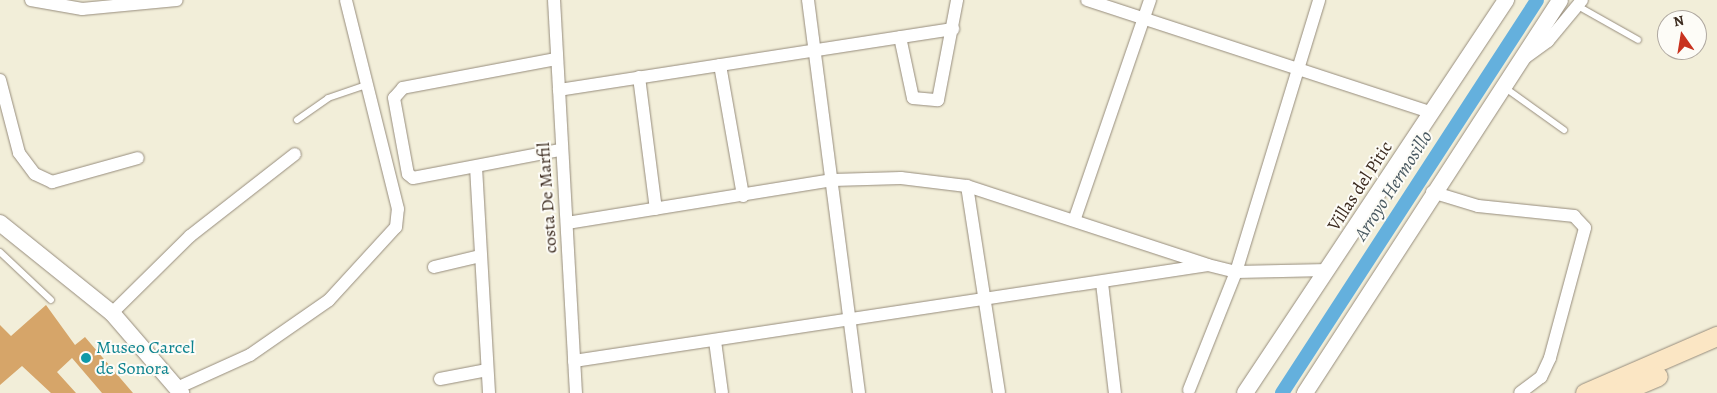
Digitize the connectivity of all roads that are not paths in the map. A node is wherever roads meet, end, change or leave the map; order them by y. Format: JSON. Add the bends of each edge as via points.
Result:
{"nodes":[{"id":1,"x":31,"y":0,"type":"edge"},
{"id":2,"x":177,"y":0,"type":"edge"},
{"id":3,"x":346,"y":0,"type":"edge"},
{"id":4,"x":554,"y":0,"type":"edge"},
{"id":5,"x":808,"y":0,"type":"edge"},
{"id":6,"x":957,"y":0,"type":"edge"},
{"id":7,"x":1087,"y":0,"type":"edge"},
{"id":8,"x":1150,"y":0,"type":"edge"},
{"id":9,"x":1319,"y":0,"type":"edge"},
{"id":10,"x":1506,"y":0,"type":"edge"},
{"id":11,"x":1560,"y":0,"type":"edge"},
{"id":12,"x":1580,"y":3,"type":"edge"},
{"id":13,"x":64,"y":4,"type":"edge"},
{"id":14,"x":1145,"y":17,"type":"junction"},
{"id":15,"x":953,"y":29,"type":"junction"},
{"id":16,"x":900,"y":37,"type":"junction"},
{"id":17,"x":1638,"y":40,"type":"dead end"},
{"id":18,"x":815,"y":49,"type":"junction"},
{"id":19,"x":556,"y":59,"type":"junction"},
{"id":20,"x":1520,"y":61,"type":"junction"},
{"id":21,"x":720,"y":65,"type":"junction"},
{"id":22,"x":1296,"y":68,"type":"junction"},
{"id":23,"x":639,"y":78,"type":"junction"},
{"id":24,"x":0,"y":80,"type":"edge"},
{"id":25,"x":369,"y":84,"type":"junction"},
{"id":26,"x":1503,"y":86,"type":"junction"},
{"id":27,"x":558,"y":90,"type":"junction"},
{"id":28,"x":1432,"y":113,"type":"junction"},
{"id":29,"x":297,"y":120,"type":"dead end"},
{"id":30,"x":1564,"y":130,"type":"dead end"},
{"id":31,"x":560,"y":150,"type":"junction"},
{"id":32,"x":295,"y":154,"type":"dead end"},
{"id":33,"x":138,"y":158,"type":"dead end"},
{"id":34,"x":476,"y":167,"type":"junction"},
{"id":35,"x":833,"y":180,"type":"junction"},
{"id":36,"x":967,"y":186,"type":"junction"},
{"id":37,"x":1432,"y":192,"type":"junction"},
{"id":38,"x":743,"y":196,"type":"junction"},
{"id":39,"x":656,"y":209,"type":"junction"},
{"id":40,"x":1075,"y":218,"type":"junction"},
{"id":41,"x":0,"y":223,"type":"edge"},
{"id":42,"x":567,"y":224,"type":"junction"},
{"id":43,"x":0,"y":252,"type":"edge"},
{"id":44,"x":480,"y":256,"type":"junction"},
{"id":45,"x":1208,"y":265,"type":"junction"},
{"id":46,"x":434,"y":267,"type":"dead end"},
{"id":47,"x":1328,"y":270,"type":"junction"},
{"id":48,"x":1236,"y":272,"type":"junction"},
{"id":49,"x":1102,"y":283,"type":"junction"},
{"id":50,"x":51,"y":300,"type":"dead end"},
{"id":51,"x":986,"y":302,"type":"junction"},
{"id":52,"x":112,"y":313,"type":"junction"},
{"id":53,"x":851,"y":320,"type":"junction"},
{"id":54,"x":1717,"y":336,"type":"edge"},
{"id":55,"x":715,"y":340,"type":"junction"},
{"id":56,"x":1717,"y":350,"type":"edge"},
{"id":57,"x":574,"y":361,"type":"junction"},
{"id":58,"x":487,"y":370,"type":"junction"},
{"id":59,"x":440,"y":379,"type":"dead end"},
{"id":60,"x":179,"y":390,"type":"edge"},
{"id":61,"x":1189,"y":390,"type":"dead end"},
{"id":62,"x":489,"y":393,"type":"edge"},
{"id":63,"x":576,"y":393,"type":"edge"},
{"id":64,"x":722,"y":393,"type":"edge"},
{"id":65,"x":859,"y":393,"type":"edge"},
{"id":66,"x":999,"y":393,"type":"edge"},
{"id":67,"x":1115,"y":393,"type":"edge"},
{"id":68,"x":1245,"y":393,"type":"edge"},
{"id":69,"x":1305,"y":393,"type":"edge"},
{"id":70,"x":1520,"y":393,"type":"edge"},
{"id":71,"x":1585,"y":393,"type":"edge"},
{"id":72,"x":1618,"y":393,"type":"edge"}],
"edges":[{"from":1,"to":13,"type":"street"},
{"from":2,"to":13,"type":"street"},
{"from":3,"to":25,"type":"street"},
{"from":4,"to":19,"type":"street","name":"costa De Marfil"},
{"from":5,"to":18,"type":"street"},
{"from":6,"to":15,"type":"street"},
{"from":7,"to":14,"type":"street"},
{"from":8,"to":14,"type":"street"},
{"from":9,"to":22,"type":"street"},
{"from":10,"to":28,"type":"street","name":"Villas del Pitic"},
{"from":11,"to":20,"type":"street"},
{"from":12,"to":17,"type":"lane"},
{"from":12,"to":20,"type":"street","via":[[1548,41]]},
{"from":14,"to":22,"type":"street"},
{"from":14,"to":40,"type":"street"},
{"from":15,"to":16,"type":"street"},
{"from":15,"to":16,"type":"street","via":[[941,97],[932,103],[914,98]]},
{"from":16,"to":18,"type":"street"},
{"from":18,"to":21,"type":"street"},
{"from":18,"to":35,"type":"street"},
{"from":19,"to":27,"type":"street","name":"costa De Marfil"},
{"from":19,"to":34,"type":"street","via":[[396,91],[408,174],[420,179]]},
{"from":20,"to":26,"type":"street"},
{"from":21,"to":23,"type":"street"},
{"from":21,"to":38,"type":"street"},
{"from":22,"to":28,"type":"street"},
{"from":22,"to":48,"type":"street"},
{"from":23,"to":27,"type":"street"},
{"from":23,"to":39,"type":"street"},
{"from":24,"to":33,"type":"street","via":[[19,153],[35,174],[52,182]]},
{"from":25,"to":29,"type":"lane","via":[[328,98]]},
{"from":25,"to":60,"type":"street","via":[[398,209],[396,227],[354,276],[316,310],[250,355]]},
{"from":26,"to":30,"type":"lane"},
{"from":26,"to":37,"type":"street"},
{"from":27,"to":31,"type":"street","name":"costa De Marfil"},
{"from":28,"to":47,"type":"street","name":"Villas del Pitic"},
{"from":31,"to":34,"type":"street"},
{"from":31,"to":42,"type":"street","name":"costa De Marfil"},
{"from":32,"to":52,"type":"street","via":[[190,236]]},
{"from":34,"to":44,"type":"street"},
{"from":35,"to":36,"type":"street","via":[[865,176]]},
{"from":35,"to":38,"type":"street"},
{"from":35,"to":53,"type":"street"},
{"from":36,"to":40,"type":"street"},
{"from":36,"to":51,"type":"street"},
{"from":37,"to":69,"type":"street"},
{"from":37,"to":70,"type":"street","via":[[1478,206],[1574,216],[1585,228],[1548,364],[1535,384]]},
{"from":38,"to":39,"type":"street"},
{"from":39,"to":42,"type":"street"},
{"from":40,"to":45,"type":"street"},
{"from":41,"to":52,"type":"street"},
{"from":42,"to":57,"type":"street","name":"costa De Marfil"},
{"from":43,"to":50,"type":"lane"},
{"from":44,"to":46,"type":"street"},
{"from":44,"to":58,"type":"street"},
{"from":45,"to":48,"type":"street"},
{"from":45,"to":49,"type":"street"},
{"from":47,"to":48,"type":"street"},
{"from":47,"to":68,"type":"street","name":"Villas del Pitic"},
{"from":48,"to":61,"type":"street"},
{"from":49,"to":51,"type":"street"},
{"from":49,"to":67,"type":"street"},
{"from":51,"to":53,"type":"street"},
{"from":51,"to":66,"type":"street"},
{"from":52,"to":60,"type":"street"},
{"from":53,"to":55,"type":"street"},
{"from":53,"to":65,"type":"street"},
{"from":54,"to":71,"type":"main road"},
{"from":55,"to":57,"type":"street"},
{"from":55,"to":64,"type":"street"},
{"from":56,"to":72,"type":"main road"},
{"from":57,"to":63,"type":"street","name":"costa De Marfil"},
{"from":58,"to":59,"type":"street"},
{"from":58,"to":62,"type":"street"}]}
